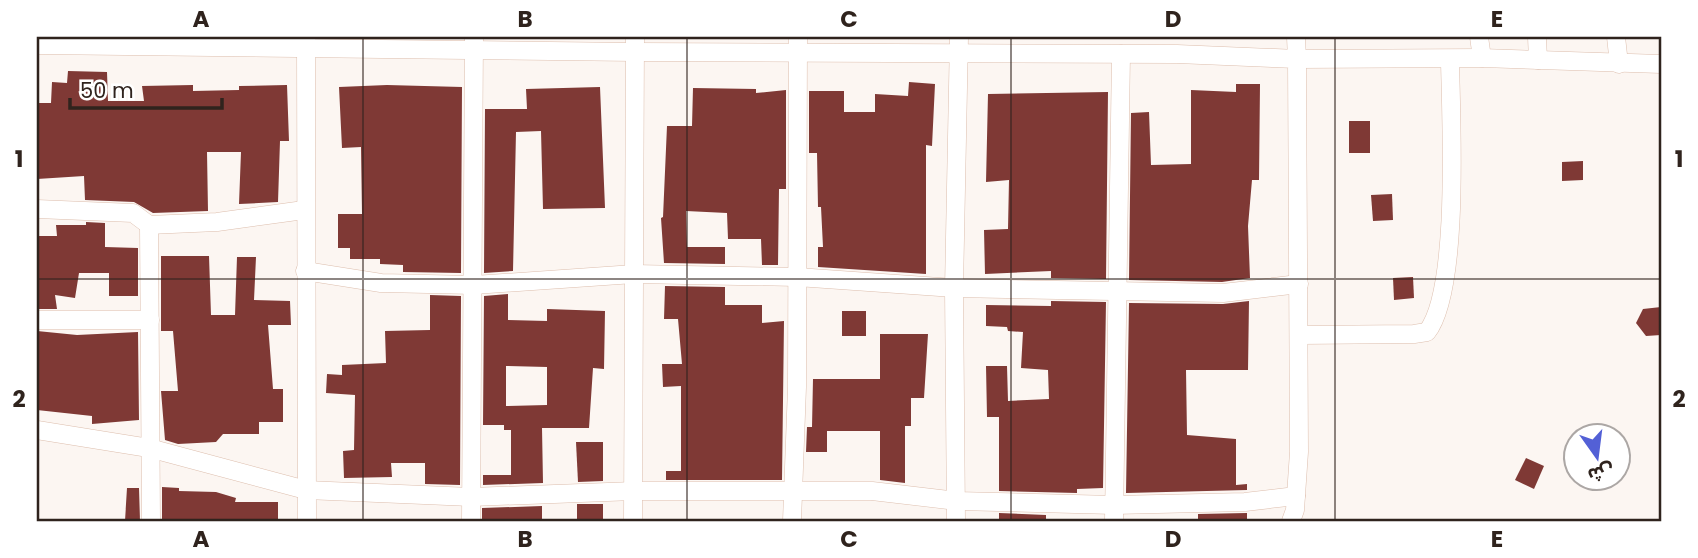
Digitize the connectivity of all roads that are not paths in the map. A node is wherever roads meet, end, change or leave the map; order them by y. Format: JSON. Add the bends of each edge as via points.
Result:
{"nodes":[{"id":1,"x":1296,"y":37,"type":"edge"},
{"id":2,"x":1479,"y":37,"type":"edge"},
{"id":3,"x":1537,"y":37,"type":"edge"},
{"id":4,"x":1616,"y":37,"type":"edge"},
{"id":5,"x":306,"y":42,"type":"edge"},
{"id":6,"x":474,"y":43,"type":"edge"},
{"id":7,"x":37,"y":44,"type":"edge"},
{"id":8,"x":635,"y":44,"type":"edge"},
{"id":9,"x":798,"y":44,"type":"edge"},
{"id":10,"x":959,"y":45,"type":"edge"},
{"id":11,"x":1121,"y":54,"type":"junction"},
{"id":12,"x":1482,"y":58,"type":"junction"},
{"id":13,"x":1297,"y":59,"type":"junction"},
{"id":14,"x":1538,"y":60,"type":"junction"},
{"id":15,"x":1450,"y":61,"type":"junction"},
{"id":16,"x":1619,"y":64,"type":"junction"},
{"id":17,"x":1661,"y":64,"type":"edge"},
{"id":18,"x":37,"y":209,"type":"edge"},
{"id":19,"x":304,"y":210,"type":"junction"},
{"id":20,"x":149,"y":225,"type":"junction"},
{"id":21,"x":305,"y":271,"type":"junction"},
{"id":22,"x":634,"y":274,"type":"junction"},
{"id":23,"x":797,"y":277,"type":"junction"},
{"id":24,"x":1299,"y":284,"type":"junction"},
{"id":25,"x":474,"y":285,"type":"junction"},
{"id":26,"x":954,"y":288,"type":"junction"},
{"id":27,"x":1116,"y":289,"type":"junction"},
{"id":28,"x":37,"y":320,"type":"edge"},
{"id":29,"x":150,"y":320,"type":"junction"},
{"id":30,"x":1299,"y":335,"type":"junction"},
{"id":31,"x":37,"y":430,"type":"edge"},
{"id":32,"x":149,"y":448,"type":"junction"},
{"id":33,"x":306,"y":490,"type":"junction"},
{"id":34,"x":634,"y":491,"type":"junction"},
{"id":35,"x":792,"y":491,"type":"junction"},
{"id":36,"x":471,"y":497,"type":"junction"},
{"id":37,"x":957,"y":501,"type":"junction"},
{"id":38,"x":1297,"y":512,"type":"edge"},
{"id":39,"x":1114,"y":513,"type":"edge"},
{"id":40,"x":151,"y":521,"type":"edge"},
{"id":41,"x":307,"y":521,"type":"edge"},
{"id":42,"x":471,"y":521,"type":"edge"},
{"id":43,"x":633,"y":521,"type":"edge"},
{"id":44,"x":792,"y":521,"type":"edge"},
{"id":45,"x":956,"y":521,"type":"edge"}],
"edges":[{"from":1,"to":13,"type":"street"},
{"from":2,"to":12,"type":"street"},
{"from":3,"to":14,"type":"street"},
{"from":4,"to":16,"type":"street"},
{"from":5,"to":6,"type":"street"},
{"from":5,"to":7,"type":"street"},
{"from":5,"to":19,"type":"street"},
{"from":6,"to":8,"type":"street"},
{"from":6,"to":25,"type":"street"},
{"from":8,"to":9,"type":"street"},
{"from":8,"to":22,"type":"street"},
{"from":9,"to":10,"type":"street"},
{"from":9,"to":23,"type":"street"},
{"from":10,"to":11,"type":"street"},
{"from":10,"to":26,"type":"street"},
{"from":11,"to":13,"type":"street"},
{"from":11,"to":27,"type":"street"},
{"from":12,"to":14,"type":"street"},
{"from":12,"to":15,"type":"street"},
{"from":13,"to":15,"type":"street"},
{"from":13,"to":24,"type":"street"},
{"from":14,"to":16,"type":"street"},
{"from":15,"to":30,"type":"street","via":[[1451,206],[1436,321],[1427,332],[1414,334]]},
{"from":16,"to":17,"type":"street"},
{"from":18,"to":20,"type":"street","via":[[133,213]]},
{"from":19,"to":20,"type":"street","via":[[218,222]]},
{"from":19,"to":21,"type":"street"},
{"from":20,"to":29,"type":"street"},
{"from":21,"to":25,"type":"street","via":[[381,283]]},
{"from":21,"to":33,"type":"street"},
{"from":22,"to":23,"type":"street"},
{"from":22,"to":25,"type":"street"},
{"from":22,"to":34,"type":"street"},
{"from":23,"to":26,"type":"street"},
{"from":23,"to":35,"type":"street"},
{"from":24,"to":27,"type":"street","via":[[1223,293]]},
{"from":24,"to":30,"type":"street"},
{"from":25,"to":36,"type":"street"},
{"from":26,"to":27,"type":"street"},
{"from":26,"to":37,"type":"street"},
{"from":27,"to":39,"type":"street"},
{"from":28,"to":29,"type":"street"},
{"from":29,"to":32,"type":"street"},
{"from":30,"to":38,"type":"street"},
{"from":31,"to":32,"type":"street"},
{"from":32,"to":33,"type":"street"},
{"from":32,"to":40,"type":"street"},
{"from":33,"to":36,"type":"street"},
{"from":33,"to":41,"type":"street"},
{"from":34,"to":35,"type":"street"},
{"from":34,"to":36,"type":"street"},
{"from":34,"to":43,"type":"street"},
{"from":35,"to":37,"type":"street","via":[[872,491]]},
{"from":35,"to":44,"type":"street"},
{"from":36,"to":42,"type":"street"},
{"from":37,"to":39,"type":"street"},
{"from":37,"to":45,"type":"street"},
{"from":38,"to":39,"type":"street","via":[[1245,502]]}]}
